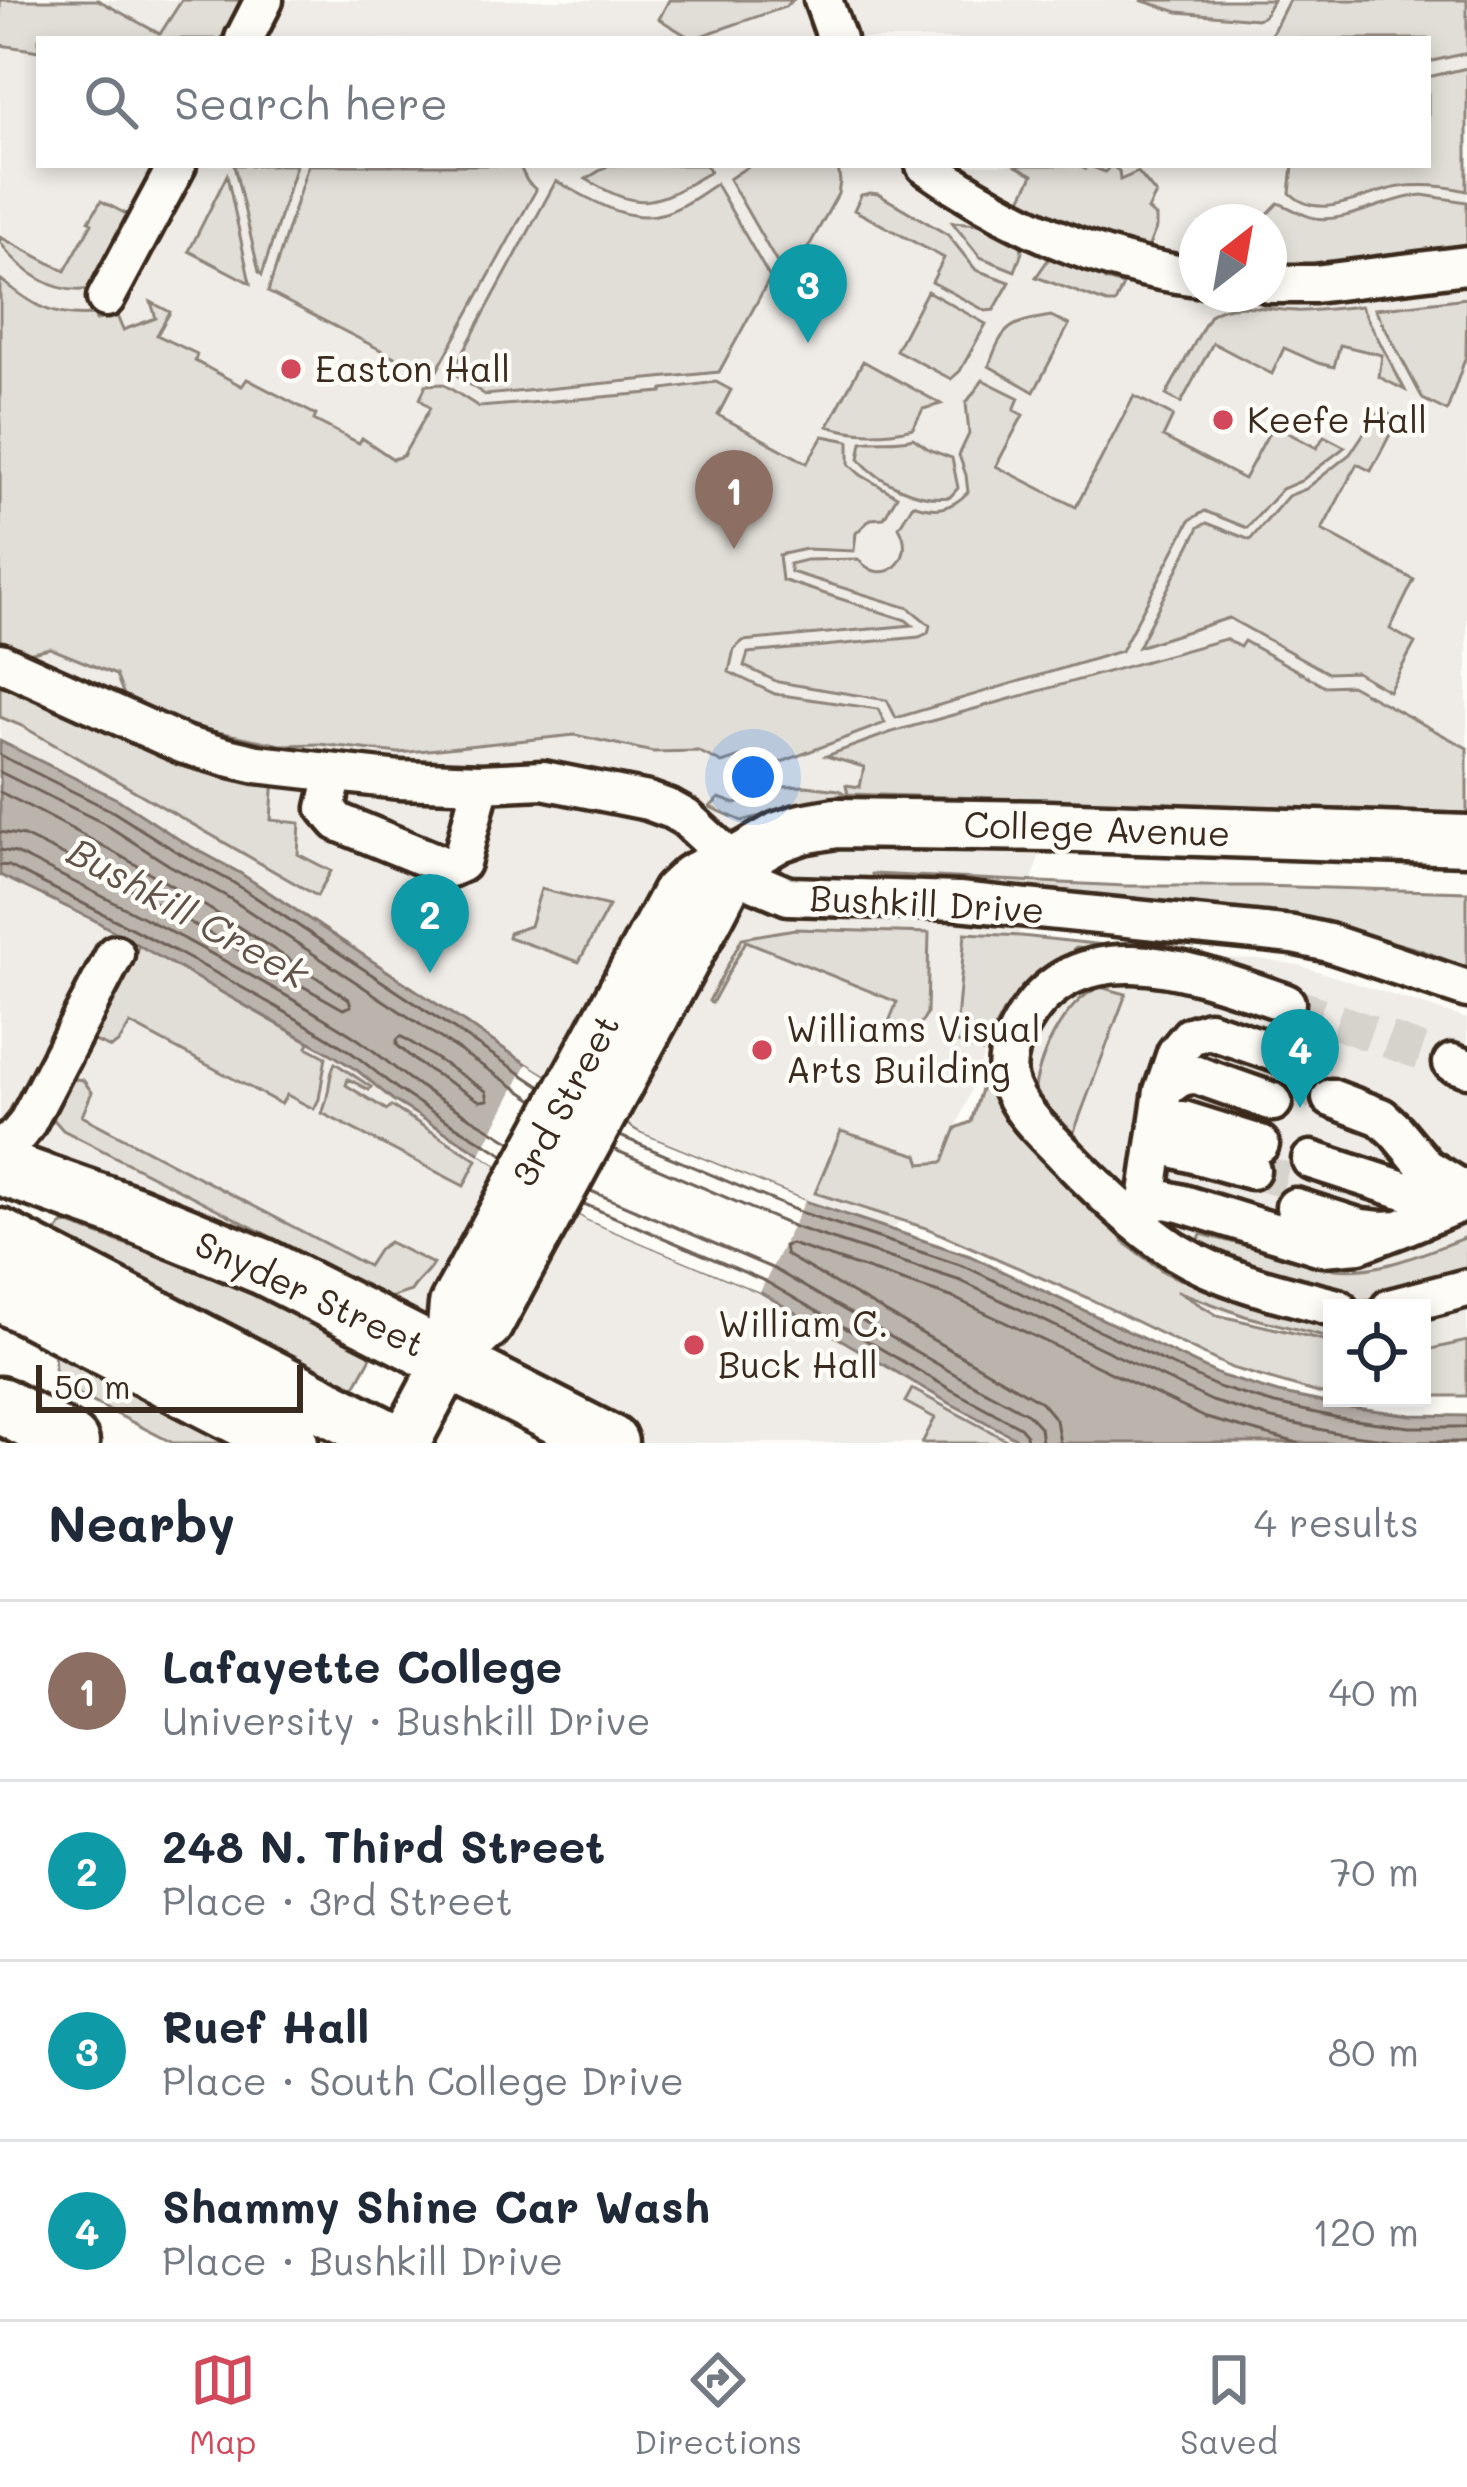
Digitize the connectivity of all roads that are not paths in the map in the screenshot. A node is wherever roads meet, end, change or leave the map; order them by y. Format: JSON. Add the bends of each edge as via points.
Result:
{"nodes":[{"id":1,"x":265,"y":0,"type":"edge"},
{"id":2,"x":823,"y":0,"type":"edge"},
{"id":3,"x":246,"y":36,"type":"edge"},
{"id":4,"x":835,"y":36,"type":"edge"},
{"id":5,"x":175,"y":168,"type":"edge"},
{"id":6,"x":930,"y":168,"type":"edge"},
{"id":7,"x":1467,"y":265,"type":"edge"},
{"id":8,"x":1179,"y":274,"type":"edge"},
{"id":9,"x":1287,"y":284,"type":"edge"},
{"id":10,"x":106,"y":298,"type":"dead end"},
{"id":11,"x":0,"y":662,"type":"edge"},
{"id":12,"x":334,"y":774,"type":"junction"},
{"id":13,"x":481,"y":783,"type":"junction"},
{"id":14,"x":1467,"y":840,"type":"edge"},
{"id":15,"x":729,"y":866,"type":"junction"},
{"id":16,"x":115,"y":954,"type":"dead end"},
{"id":17,"x":1467,"y":989,"type":"edge"},
{"id":18,"x":1286,"y":1004,"type":"tunnel mouth"},
{"id":19,"x":1163,"y":1091,"type":"junction"},
{"id":20,"x":0,"y":1147,"type":"edge"},
{"id":21,"x":0,"y":1167,"type":"edge"},
{"id":22,"x":1426,"y":1167,"type":"junction"},
{"id":23,"x":1150,"y":1179,"type":"junction"},
{"id":24,"x":1459,"y":1202,"type":"edge"},
{"id":25,"x":1399,"y":1229,"type":"junction"},
{"id":26,"x":0,"y":1238,"type":"edge"},
{"id":27,"x":1467,"y":1288,"type":"edge"},
{"id":28,"x":0,"y":1293,"type":"edge"},
{"id":29,"x":1425,"y":1299,"type":"edge"},
{"id":30,"x":1323,"y":1304,"type":"edge"},
{"id":31,"x":449,"y":1360,"type":"junction"},
{"id":32,"x":0,"y":1405,"type":"edge"},
{"id":33,"x":71,"y":1443,"type":"edge"},
{"id":34,"x":290,"y":1443,"type":"edge"},
{"id":35,"x":401,"y":1443,"type":"edge"},
{"id":36,"x":610,"y":1443,"type":"edge"}],
"edges":[{"from":1,"to":3,"type":"street"},
{"from":2,"to":4,"type":"street"},
{"from":5,"to":10,"type":"street"},
{"from":6,"to":8,"type":"street","via":[[1066,245]]},
{"from":7,"to":9,"type":"street"},
{"from":11,"to":12,"type":"street","name":"Bushkill Drive","via":[[184,745]]},
{"from":12,"to":13,"type":"street","name":"Bushkill Drive"},
{"from":12,"to":13,"type":"street","via":[[331,816],[450,868],[460,863]]},
{"from":13,"to":15,"type":"street","name":"Bushkill Drive","via":[[543,780],[648,801],[686,818]]},
{"from":14,"to":15,"type":"main road","name":"College Avenue","via":[[836,824],[779,837]]},
{"from":15,"to":17,"type":"street","name":"Bushkill Drive","via":[[788,896],[959,902],[1293,935]]},
{"from":15,"to":31,"type":"main road","name":"3rd Street","via":[[692,878],[676,894],[537,1192],[488,1324]]},
{"from":16,"to":20,"type":"street","via":[[26,1125]]},
{"from":18,"to":23,"type":"street","via":[[1190,970],[1108,964],[1067,976],[1024,1018],[1007,1066],[1013,1092],[1040,1129],[1086,1177]]},
{"from":19,"to":19,"type":"street","via":[[1177,1054],[1192,1049],[1281,1079],[1187,1074]]},
{"from":19,"to":23,"type":"street"},
{"from":21,"to":31,"type":"highway","name":"Snyder Street","via":[[264,1267]]},
{"from":22,"to":22,"type":"street","via":[[1389,1145],[1331,1098],[1381,1117]]},
{"from":22,"to":24,"type":"street"},
{"from":23,"to":23,"type":"street","via":[[1168,1170],[1252,1168],[1183,1120],[1170,1121]]},
{"from":23,"to":25,"type":"street","via":[[1166,1200],[1322,1247]]},
{"from":23,"to":30,"type":"street","via":[[1177,1252]]},
{"from":24,"to":25,"type":"street"},
{"from":24,"to":25,"type":"street","via":[[1391,1211],[1303,1184],[1361,1228]]},
{"from":26,"to":35,"type":"highway"},
{"from":27,"to":29,"type":"street"},
{"from":28,"to":34,"type":"highway"},
{"from":31,"to":35,"type":"main road","name":"3rd Street"},
{"from":31,"to":36,"type":"highway","name":"Snyder Street"},
{"from":32,"to":33,"type":"highway"}]}
